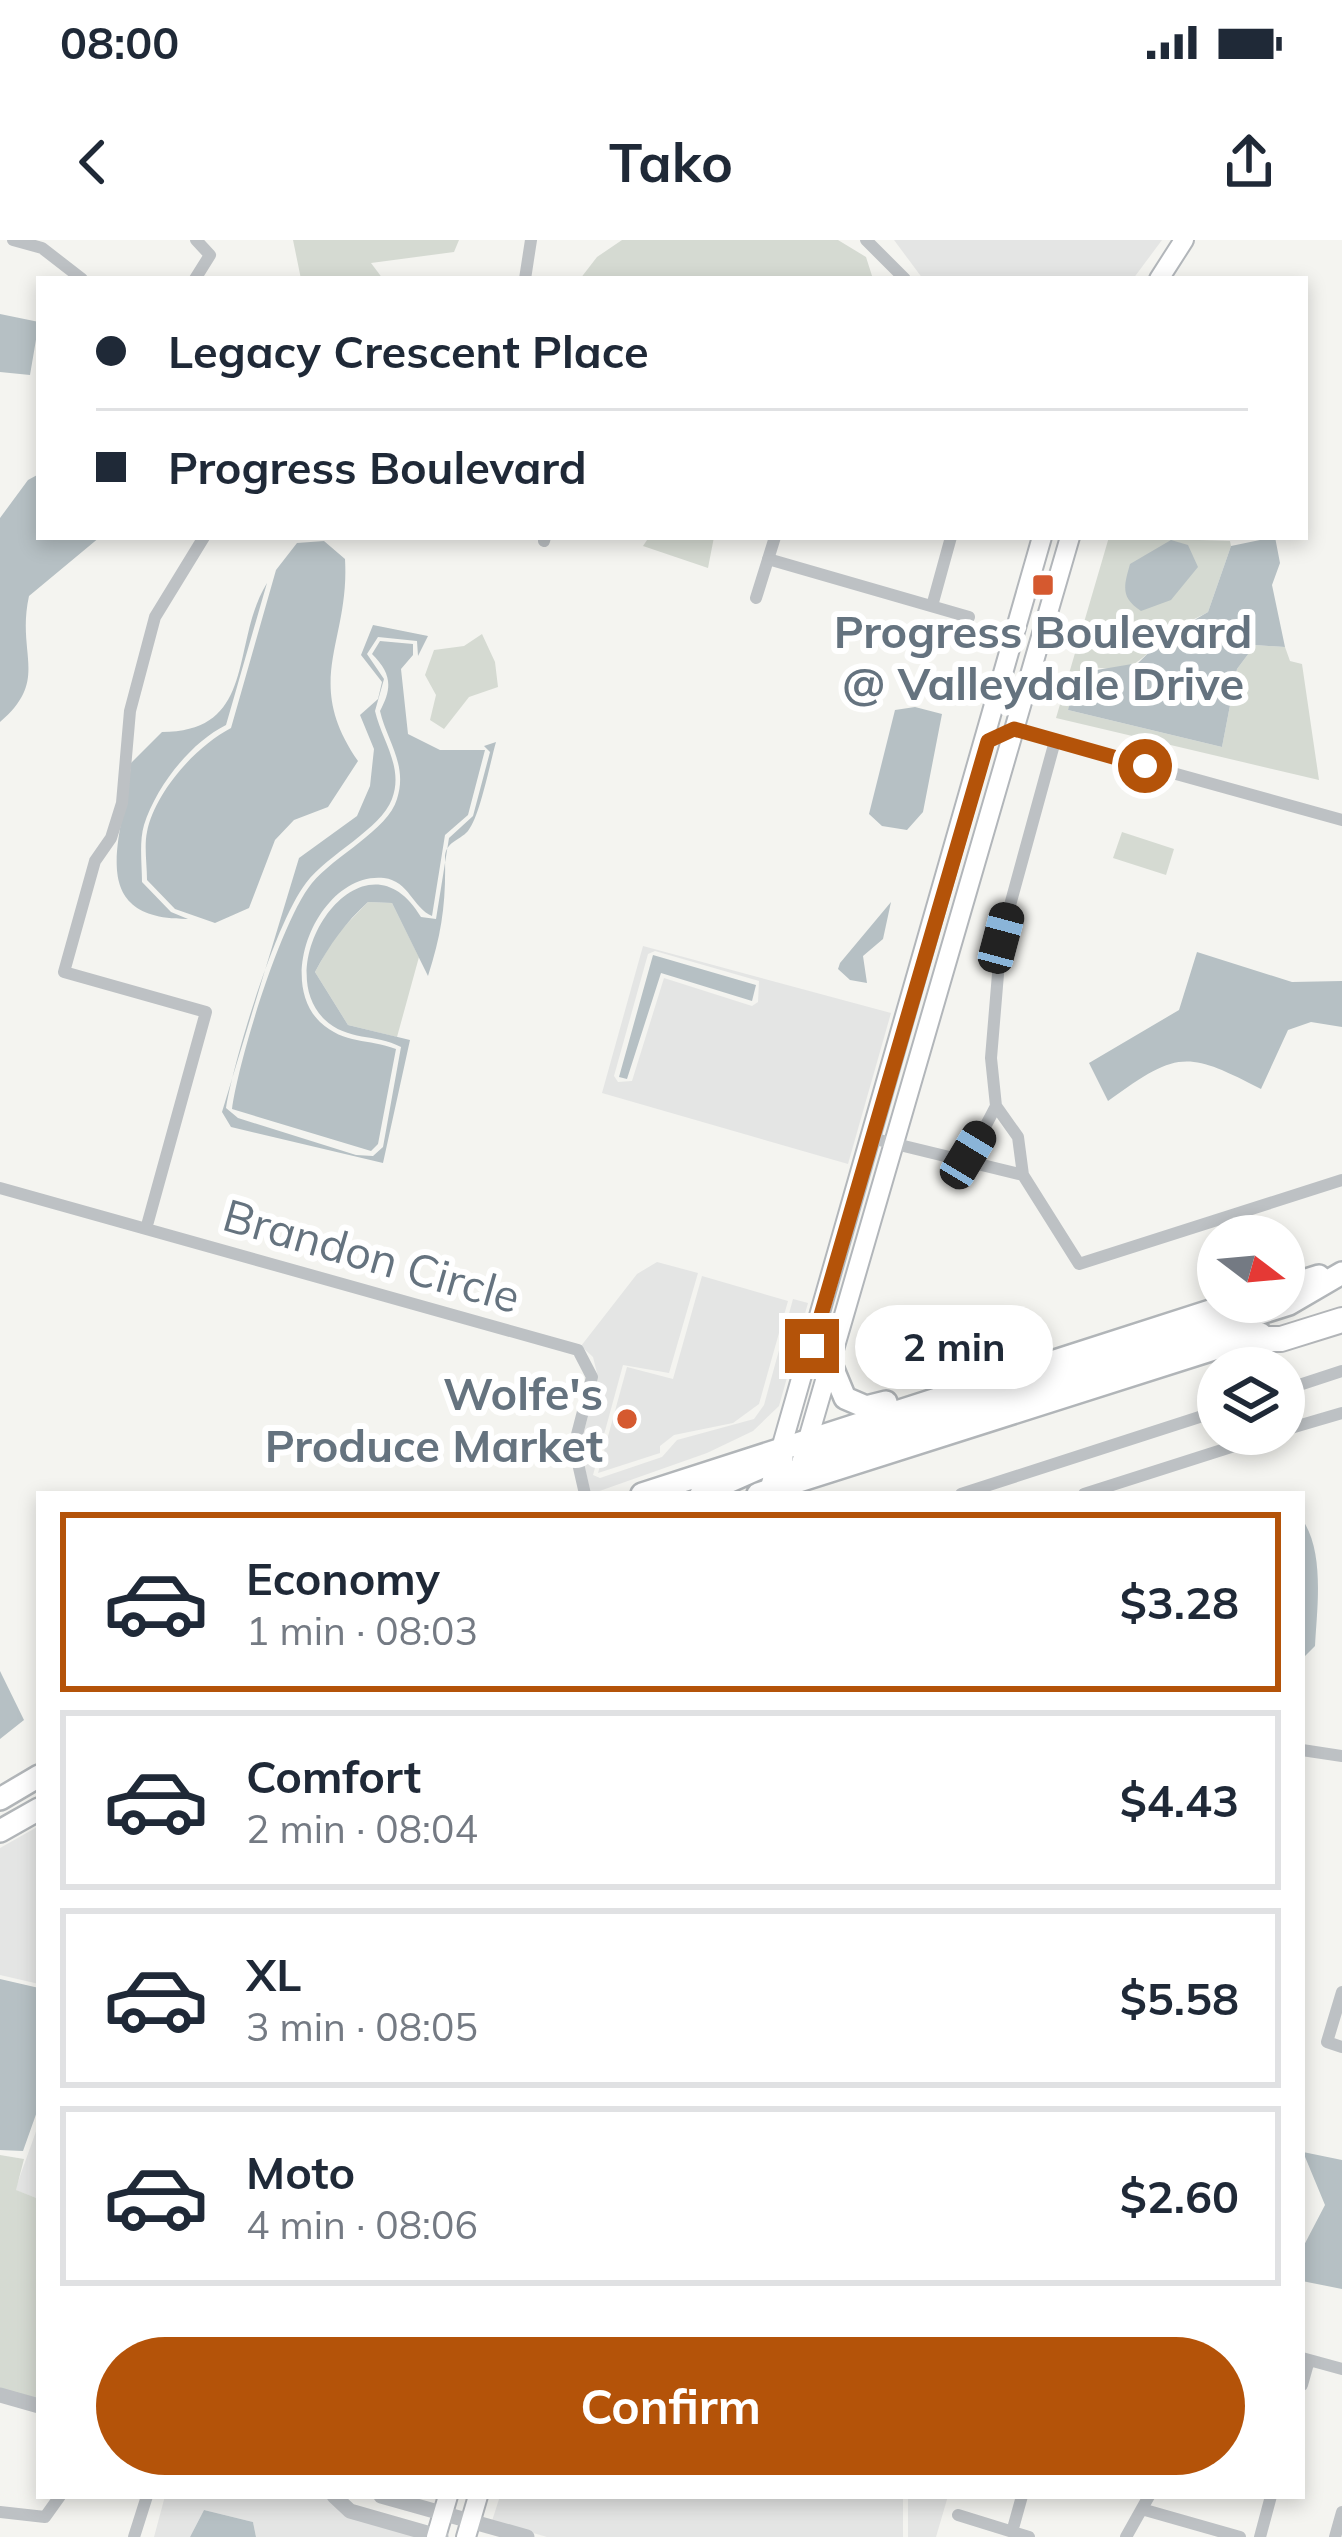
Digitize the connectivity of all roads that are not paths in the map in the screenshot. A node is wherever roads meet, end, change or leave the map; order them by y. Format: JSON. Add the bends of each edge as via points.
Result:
{"nodes":[{"id":1,"x":14,"y":240,"type":"edge"},
{"id":2,"x":196,"y":240,"type":"edge"},
{"id":3,"x":531,"y":240,"type":"edge"},
{"id":4,"x":866,"y":240,"type":"edge"},
{"id":5,"x":1184,"y":240,"type":"edge"},
{"id":6,"x":78,"y":276,"type":"edge"},
{"id":7,"x":197,"y":276,"type":"edge"},
{"id":8,"x":525,"y":276,"type":"edge"},
{"id":9,"x":902,"y":276,"type":"edge"},
{"id":10,"x":1161,"y":276,"type":"edge"},
{"id":11,"x":202,"y":540,"type":"edge"},
{"id":12,"x":774,"y":540,"type":"edge"},
{"id":13,"x":950,"y":540,"type":"edge"},
{"id":14,"x":1041,"y":540,"type":"edge"},
{"id":15,"x":1069,"y":540,"type":"edge"},
{"id":16,"x":768,"y":559,"type":"junction"},
{"id":17,"x":756,"y":598,"type":"dead end"},
{"id":18,"x":932,"y":607,"type":"junction"},
{"id":19,"x":969,"y":617,"type":"dead end"},
{"id":20,"x":1014,"y":729,"type":"junction"},
{"id":21,"x":988,"y":741,"type":"junction"},
{"id":22,"x":1055,"y":741,"type":"junction"},
{"id":23,"x":1342,"y":820,"type":"edge"},
{"id":24,"x":949,"y":876,"type":"junction"},
{"id":25,"x":907,"y":1103,"type":"junction"},
{"id":26,"x":996,"y":1106,"type":"junction"},
{"id":27,"x":872,"y":1138,"type":"junction"},
{"id":28,"x":896,"y":1144,"type":"junction"},
{"id":29,"x":966,"y":1163,"type":"junction"},
{"id":30,"x":1023,"y":1175,"type":"junction"},
{"id":31,"x":1342,"y":1180,"type":"edge"},
{"id":32,"x":0,"y":1188,"type":"edge"},
{"id":33,"x":146,"y":1229,"type":"junction"},
{"id":34,"x":1342,"y":1271,"type":"edge"},
{"id":35,"x":1305,"y":1281,"type":"edge"},
{"id":36,"x":1342,"y":1308,"type":"edge"},
{"id":37,"x":1197,"y":1315,"type":"edge"},
{"id":38,"x":1342,"y":1320,"type":"edge"},
{"id":39,"x":1165,"y":1325,"type":"junction"},
{"id":40,"x":1246,"y":1339,"type":"junction"},
{"id":41,"x":830,"y":1362,"type":"junction"},
{"id":42,"x":1342,"y":1371,"type":"edge"},
{"id":43,"x":1305,"y":1383,"type":"edge"},
{"id":44,"x":1342,"y":1413,"type":"edge"},
{"id":45,"x":1197,"y":1418,"type":"edge"},
{"id":46,"x":1305,"y":1424,"type":"edge"},
{"id":47,"x":807,"y":1440,"type":"junction"},
{"id":48,"x":1206,"y":1455,"type":"edge"},
{"id":49,"x":780,"y":1481,"type":"edge"},
{"id":50,"x":584,"y":1491,"type":"edge"},
{"id":51,"x":674,"y":1491,"type":"edge"},
{"id":52,"x":719,"y":1491,"type":"edge"},
{"id":53,"x":970,"y":1491,"type":"edge"},
{"id":54,"x":1093,"y":1491,"type":"edge"},
{"id":55,"x":1305,"y":1750,"type":"edge"},
{"id":56,"x":1342,"y":1756,"type":"edge"},
{"id":57,"x":36,"y":1778,"type":"edge"},
{"id":58,"x":36,"y":1795,"type":"edge"},
{"id":59,"x":0,"y":1799,"type":"edge"},
{"id":60,"x":36,"y":1811,"type":"edge"},
{"id":61,"x":0,"y":1816,"type":"edge"},
{"id":62,"x":0,"y":1832,"type":"edge"},
{"id":63,"x":1342,"y":1992,"type":"edge"},
{"id":64,"x":1342,"y":2047,"type":"edge"},
{"id":65,"x":1305,"y":2359,"type":"edge"},
{"id":66,"x":1342,"y":2369,"type":"edge"},
{"id":67,"x":0,"y":2395,"type":"edge"},
{"id":68,"x":36,"y":2405,"type":"edge"},
{"id":69,"x":58,"y":2499,"type":"edge"},
{"id":70,"x":146,"y":2499,"type":"edge"},
{"id":71,"x":337,"y":2499,"type":"edge"},
{"id":72,"x":405,"y":2499,"type":"edge"},
{"id":73,"x":477,"y":2499,"type":"edge"},
{"id":74,"x":1021,"y":2499,"type":"edge"},
{"id":75,"x":1270,"y":2499,"type":"edge"},
{"id":76,"x":1147,"y":2503,"type":"edge"},
{"id":77,"x":445,"y":2504,"type":"edge"},
{"id":78,"x":0,"y":2512,"type":"edge"},
{"id":79,"x":1342,"y":2512,"type":"edge"},
{"id":80,"x":958,"y":2515,"type":"dead end"},
{"id":81,"x":468,"y":2529,"type":"edge"},
{"id":82,"x":1012,"y":2532,"type":"junction"},
{"id":83,"x":134,"y":2537,"type":"edge"},
{"id":84,"x":438,"y":2537,"type":"edge"},
{"id":85,"x":527,"y":2537,"type":"edge"},
{"id":86,"x":1029,"y":2537,"type":"edge"},
{"id":87,"x":1126,"y":2537,"type":"edge"},
{"id":88,"x":1240,"y":2537,"type":"edge"},
{"id":89,"x":1260,"y":2537,"type":"edge"},
{"id":90,"x":1335,"y":2537,"type":"edge"}],
"edges":[{"from":1,"to":6,"type":"street","via":[[42,248]]},
{"from":2,"to":7,"type":"street","via":[[210,254]]},
{"from":3,"to":8,"type":"street"},
{"from":4,"to":9,"type":"street"},
{"from":5,"to":10,"type":"main road"},
{"from":11,"to":33,"type":"street","via":[[155,617],[130,711],[122,803],[95,862],[64,971],[206,1012]]},
{"from":12,"to":16,"type":"street"},
{"from":13,"to":18,"type":"street"},
{"from":14,"to":21,"type":"main road"},
{"from":15,"to":20,"type":"main road"},
{"from":16,"to":17,"type":"street"},
{"from":16,"to":18,"type":"street"},
{"from":18,"to":19,"type":"street"},
{"from":20,"to":21,"type":"main road"},
{"from":20,"to":22,"type":"street"},
{"from":20,"to":25,"type":"main road"},
{"from":21,"to":24,"type":"main road"},
{"from":22,"to":23,"type":"street"},
{"from":22,"to":26,"type":"street","via":[[1001,938],[991,1032]]},
{"from":24,"to":25,"type":"main road","via":[[954,900]]},
{"from":24,"to":27,"type":"main road"},
{"from":25,"to":28,"type":"main road"},
{"from":26,"to":29,"type":"street"},
{"from":26,"to":30,"type":"street","via":[[1018,1138]]},
{"from":27,"to":28,"type":"street"},
{"from":27,"to":49,"type":"main road"},
{"from":28,"to":29,"type":"street"},
{"from":28,"to":41,"type":"main road"},
{"from":29,"to":30,"type":"street"},
{"from":30,"to":31,"type":"street","via":[[1079,1264]]},
{"from":32,"to":33,"type":"street","name":"Brandon Circle"},
{"from":33,"to":50,"type":"street","name":"Brandon Circle","via":[[578,1350],[592,1377],[574,1446]]},
{"from":34,"to":35,"type":"main road"},
{"from":34,"to":49,"type":"main road","via":[[1289,1304],[848,1444]]},
{"from":36,"to":40,"type":"main road"},
{"from":37,"to":39,"type":"main road"},
{"from":38,"to":40,"type":"highway","via":[[1281,1340]]},
{"from":39,"to":41,"type":"main road","via":[[1120,1327],[866,1407],[845,1398]]},
{"from":39,"to":47,"type":"main road"},
{"from":40,"to":49,"type":"main road"},
{"from":41,"to":47,"type":"main road"},
{"from":42,"to":43,"type":"street"},
{"from":44,"to":46,"type":"street"},
{"from":45,"to":53,"type":"street"},
{"from":47,"to":49,"type":"main road"},
{"from":48,"to":54,"type":"street"},
{"from":49,"to":51,"type":"main road"},
{"from":49,"to":52,"type":"main road"},
{"from":55,"to":56,"type":"street"},
{"from":57,"to":59,"type":"main road"},
{"from":58,"to":61,"type":"main road"},
{"from":60,"to":62,"type":"main road"},
{"from":63,"to":64,"type":"street","via":[[1327,2042]]},
{"from":65,"to":66,"type":"street"},
{"from":67,"to":68,"type":"street"},
{"from":69,"to":78,"type":"street","via":[[45,2517]]},
{"from":70,"to":83,"type":"street"},
{"from":71,"to":84,"type":"street","via":[[350,2511]]},
{"from":72,"to":77,"type":"street"},
{"from":73,"to":81,"type":"main road"},
{"from":74,"to":82,"type":"street"},
{"from":75,"to":89,"type":"street"},
{"from":76,"to":87,"type":"street"},
{"from":76,"to":88,"type":"street"},
{"from":77,"to":81,"type":"street"},
{"from":77,"to":84,"type":"main road"},
{"from":79,"to":90,"type":"street"},
{"from":80,"to":82,"type":"street"},
{"from":81,"to":85,"type":"street"},
{"from":82,"to":86,"type":"street"}]}
